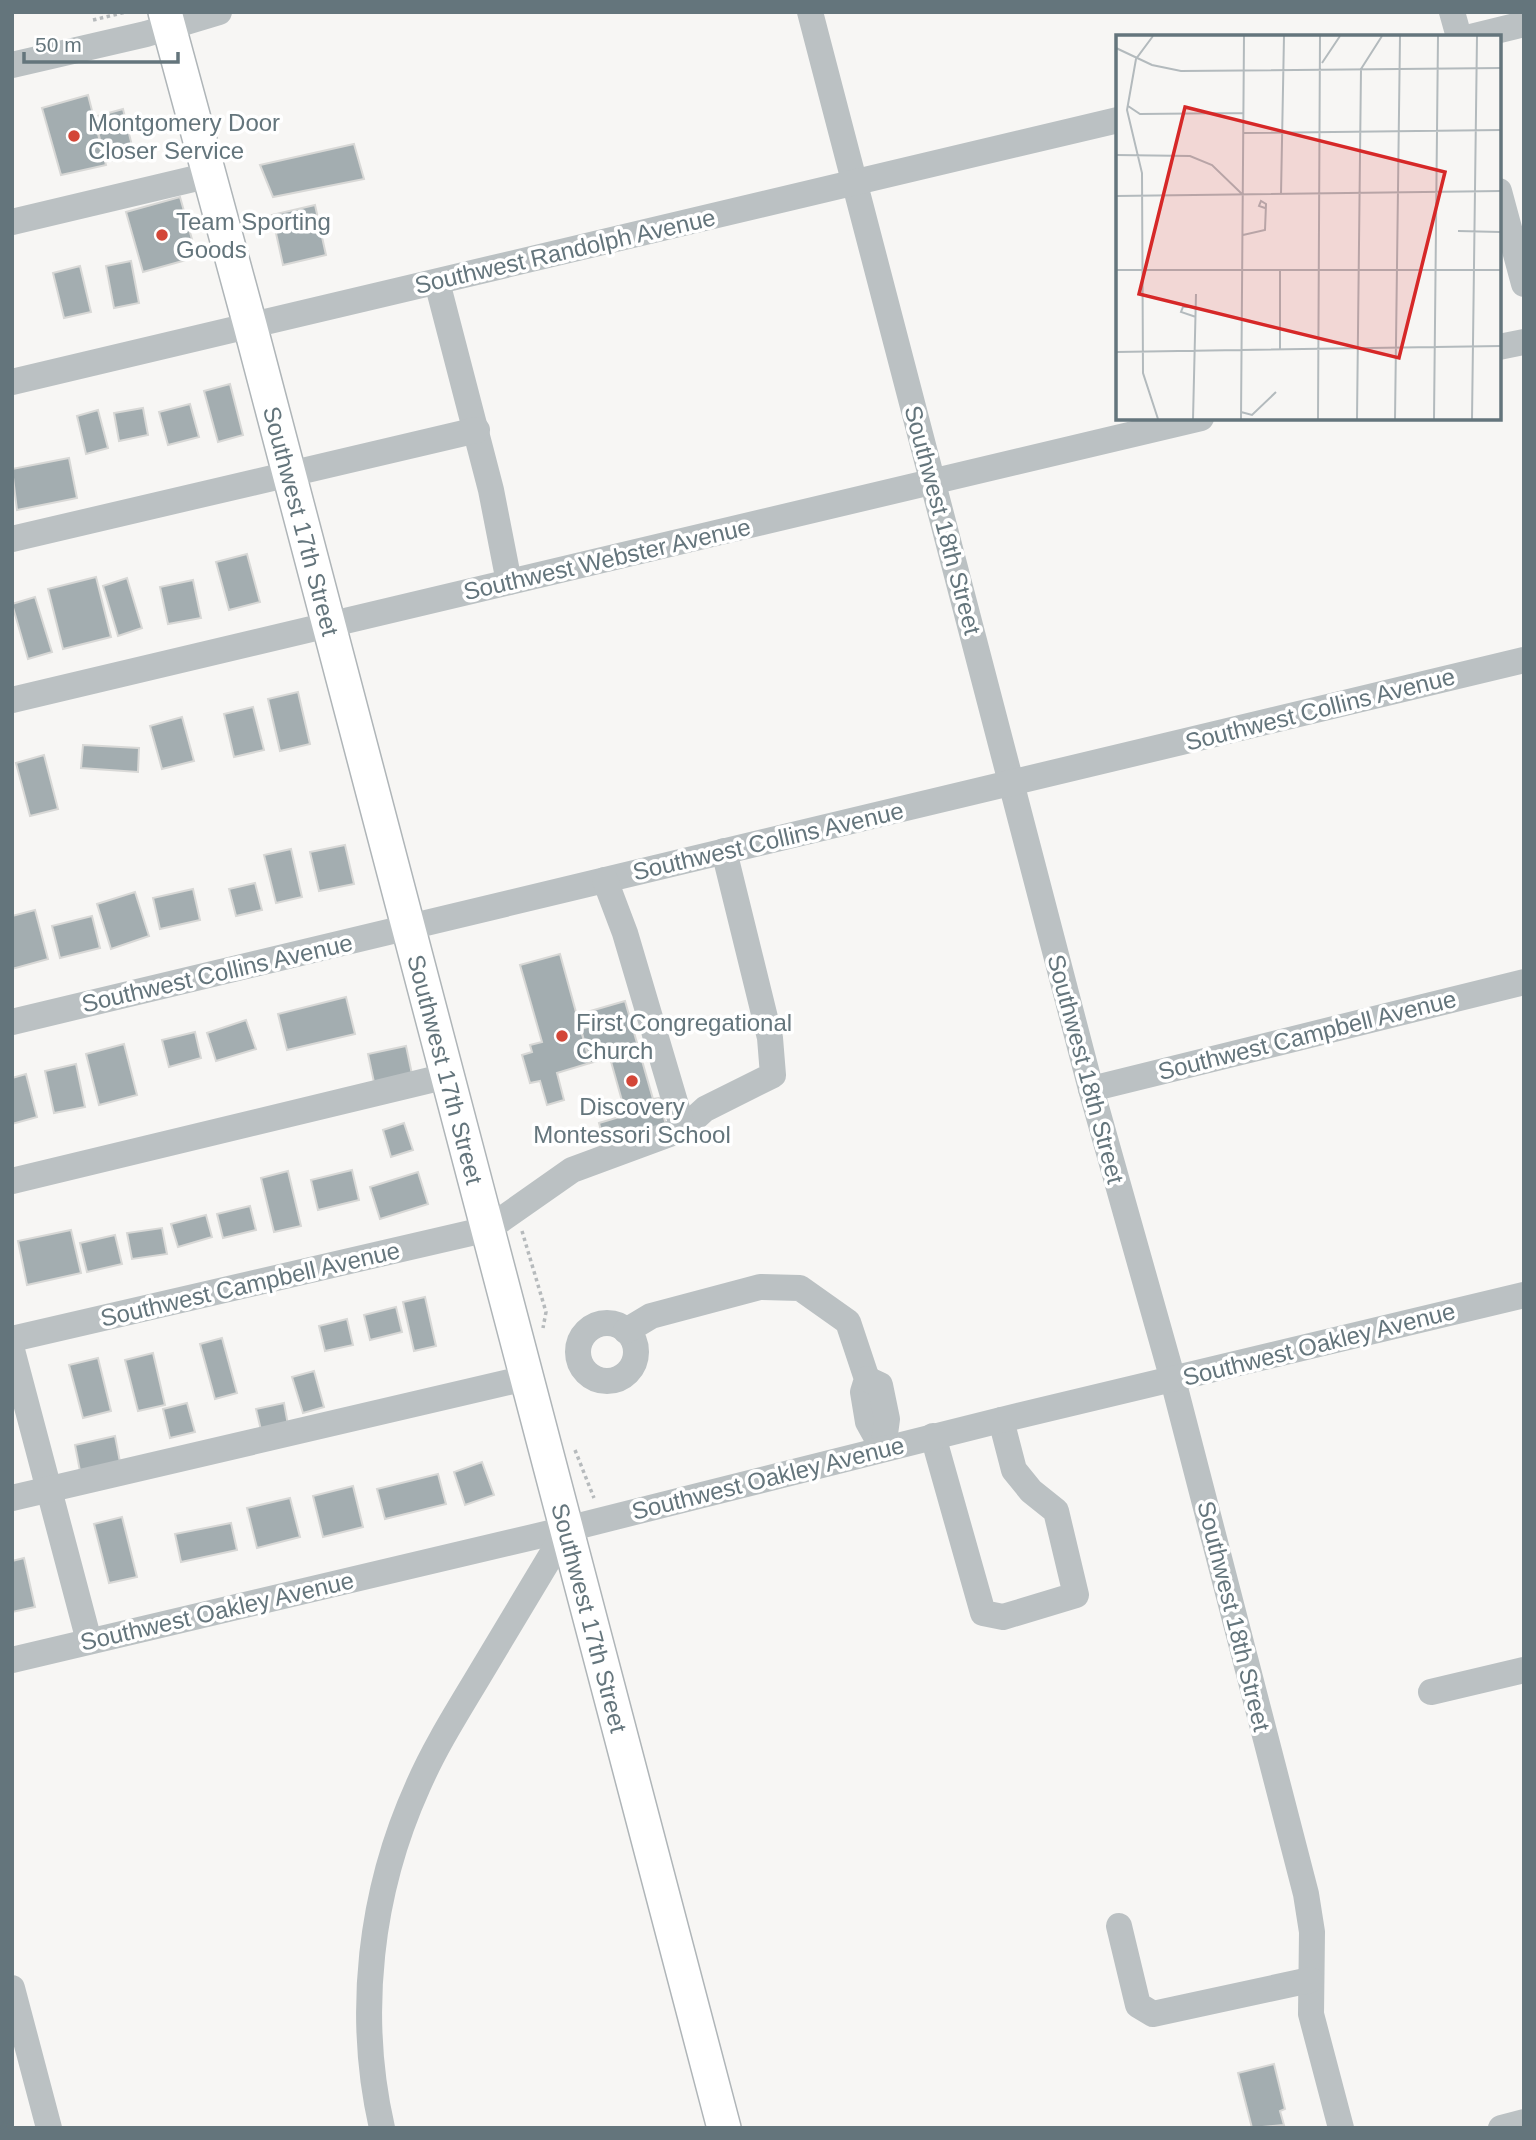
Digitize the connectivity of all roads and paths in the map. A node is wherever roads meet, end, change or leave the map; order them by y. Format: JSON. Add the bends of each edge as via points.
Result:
{"nodes":[{"id":1,"x":219,"y":12,"type":"edge"},
{"id":2,"x":810,"y":12,"type":"edge"},
{"id":3,"x":1452,"y":12,"type":"edge"},
{"id":4,"x":167,"y":19,"type":"edge"},
{"id":5,"x":1524,"y":24,"type":"edge"},
{"id":6,"x":1458,"y":35,"type":"edge"},
{"id":7,"x":1479,"y":35,"type":"edge"},
{"id":8,"x":12,"y":65,"type":"edge"},
{"id":9,"x":1116,"y":120,"type":"edge"},
{"id":10,"x":210,"y":175,"type":"junction"},
{"id":11,"x":854,"y":183,"type":"junction"},
{"id":12,"x":1501,"y":198,"type":"edge"},
{"id":13,"x":12,"y":222,"type":"edge"},
{"id":14,"x":437,"y":282,"type":"junction"},
{"id":15,"x":1524,"y":284,"type":"edge"},
{"id":16,"x":250,"y":325,"type":"junction"},
{"id":17,"x":1524,"y":342,"type":"edge"},
{"id":18,"x":1501,"y":347,"type":"edge"},
{"id":19,"x":12,"y":382,"type":"edge"},
{"id":20,"x":1193,"y":420,"type":"edge"},
{"id":21,"x":477,"y":430,"type":"junction"},
{"id":22,"x":290,"y":475,"type":"junction"},
{"id":23,"x":934,"y":484,"type":"junction"},
{"id":24,"x":12,"y":539,"type":"edge"},
{"id":25,"x":509,"y":582,"type":"junction"},
{"id":26,"x":329,"y":625,"type":"junction"},
{"id":27,"x":1524,"y":660,"type":"edge"},
{"id":28,"x":12,"y":700,"type":"edge"},
{"id":29,"x":1011,"y":785,"type":"junction"},
{"id":30,"x":724,"y":851,"type":"junction"},
{"id":31,"x":605,"y":880,"type":"junction"},
{"id":32,"x":408,"y":927,"type":"junction"},
{"id":33,"x":1524,"y":982,"type":"edge"},
{"id":34,"x":12,"y":1022,"type":"edge"},
{"id":35,"x":447,"y":1076,"type":"junction"},
{"id":36,"x":1091,"y":1089,"type":"junction"},
{"id":37,"x":683,"y":1129,"type":"junction"},
{"id":38,"x":12,"y":1181,"type":"edge"},
{"id":39,"x":488,"y":1229,"type":"junction"},
{"id":40,"x":1524,"y":1295,"type":"edge"},
{"id":41,"x":626,"y":1331,"type":"dead end"},
{"id":42,"x":12,"y":1339,"type":"edge"},
{"id":43,"x":12,"y":1350,"type":"edge"},
{"id":44,"x":526,"y":1378,"type":"junction"},
{"id":45,"x":1173,"y":1380,"type":"junction"},
{"id":46,"x":1001,"y":1420,"type":"junction"},
{"id":47,"x":933,"y":1436,"type":"junction"},
{"id":48,"x":883,"y":1449,"type":"junction"},
{"id":49,"x":49,"y":1489,"type":"junction"},
{"id":50,"x":12,"y":1499,"type":"edge"},
{"id":51,"x":567,"y":1529,"type":"junction"},
{"id":52,"x":89,"y":1641,"type":"junction"},
{"id":53,"x":12,"y":1660,"type":"edge"},
{"id":54,"x":1524,"y":1670,"type":"edge"},
{"id":55,"x":1431,"y":1692,"type":"dead end"},
{"id":56,"x":1119,"y":1926,"type":"dead end"},
{"id":57,"x":1310,"y":1980,"type":"junction"},
{"id":58,"x":12,"y":1988,"type":"edge"},
{"id":59,"x":1524,"y":2122,"type":"edge"},
{"id":60,"x":49,"y":2128,"type":"edge"},
{"id":61,"x":382,"y":2128,"type":"edge"},
{"id":62,"x":724,"y":2128,"type":"edge"},
{"id":63,"x":1340,"y":2128,"type":"edge"},
{"id":64,"x":1501,"y":2128,"type":"edge"}],
"edges":[{"from":1,"to":4,"type":"street"},
{"from":2,"to":11,"type":"street","name":"Southwest 18th Street"},
{"from":3,"to":6,"type":"street"},
{"from":4,"to":8,"type":"street"},
{"from":4,"to":10,"type":"main road","name":"Southwest 17th Street"},
{"from":5,"to":7,"type":"street"},
{"from":9,"to":11,"type":"street","name":"Southwest Randolph Avenue"},
{"from":10,"to":13,"type":"street"},
{"from":10,"to":16,"type":"main road","name":"Southwest 17th Street"},
{"from":11,"to":14,"type":"street","name":"Southwest Randolph Avenue"},
{"from":11,"to":23,"type":"street","name":"Southwest 18th Street"},
{"from":12,"to":15,"type":"street"},
{"from":14,"to":16,"type":"street","name":"Southwest Randolph Avenue"},
{"from":14,"to":21,"type":"street"},
{"from":16,"to":19,"type":"street","name":"Southwest Randolph Avenue"},
{"from":16,"to":22,"type":"main road","name":"Southwest 17th Street"},
{"from":17,"to":18,"type":"street"},
{"from":20,"to":23,"type":"street","name":"Southwest Webster Avenue"},
{"from":21,"to":22,"type":"street"},
{"from":21,"to":25,"type":"street"},
{"from":22,"to":24,"type":"street"},
{"from":22,"to":26,"type":"main road","name":"Southwest 17th Street"},
{"from":23,"to":25,"type":"street","name":"Southwest Webster Avenue"},
{"from":23,"to":29,"type":"street","name":"Southwest 18th Street"},
{"from":25,"to":26,"type":"street","name":"Southwest Webster Avenue"},
{"from":26,"to":28,"type":"street","name":"Southwest Webster Avenue"},
{"from":26,"to":32,"type":"main road","name":"Southwest 17th Street"},
{"from":27,"to":29,"type":"street","name":"Southwest Collins Avenue"},
{"from":29,"to":30,"type":"street","name":"Southwest Collins Avenue"},
{"from":29,"to":36,"type":"street","name":"Southwest 18th Street"},
{"from":30,"to":31,"type":"street","name":"Southwest Collins Avenue"},
{"from":30,"to":37,"type":"street","via":[[770,1038],[773,1075],[705,1109]]},
{"from":31,"to":32,"type":"street","name":"Southwest Collins Avenue"},
{"from":31,"to":37,"type":"street"},
{"from":32,"to":34,"type":"street","name":"Southwest Collins Avenue"},
{"from":32,"to":35,"type":"main road","name":"Southwest 17th Street"},
{"from":33,"to":36,"type":"street","name":"Southwest Campbell Avenue"},
{"from":35,"to":38,"type":"street"},
{"from":35,"to":39,"type":"main road","name":"Southwest 17th Street"},
{"from":36,"to":45,"type":"street","name":"Southwest 18th Street"},
{"from":37,"to":39,"type":"street","via":[[572,1170]]},
{"from":39,"to":42,"type":"street","name":"Southwest Campbell Avenue"},
{"from":39,"to":44,"type":"main road","name":"Southwest 17th Street"},
{"from":40,"to":45,"type":"street","name":"Southwest Oakley Avenue"},
{"from":41,"to":48,"type":"street","via":[[651,1316],[760,1287],[800,1288],[848,1322],[867,1378],[880,1385],[887,1419]]},
{"from":43,"to":49,"type":"street"},
{"from":44,"to":49,"type":"street"},
{"from":44,"to":51,"type":"main road","name":"Southwest 17th Street"},
{"from":45,"to":46,"type":"street","name":"Southwest Oakley Avenue"},
{"from":45,"to":57,"type":"street","name":"Southwest 18th Street","via":[[1306,1894],[1312,1932]]},
{"from":46,"to":47,"type":"street","name":"Southwest Oakley Avenue"},
{"from":46,"to":47,"type":"street","via":[[1014,1470],[1056,1511],[1076,1595],[1003,1617],[983,1613]]},
{"from":47,"to":48,"type":"street","name":"Southwest Oakley Avenue"},
{"from":48,"to":51,"type":"street","name":"Southwest Oakley Avenue"},
{"from":49,"to":50,"type":"street"},
{"from":49,"to":52,"type":"street"},
{"from":51,"to":52,"type":"street","name":"Southwest Oakley Avenue"},
{"from":51,"to":61,"type":"street","via":[[440,1741],[418,1784],[389,1864],[372,1946],[369,2007]]},
{"from":51,"to":62,"type":"main road","name":"Southwest 17th Street"},
{"from":52,"to":53,"type":"street","name":"Southwest Oakley Avenue"},
{"from":54,"to":55,"type":"street"},
{"from":56,"to":57,"type":"street","via":[[1138,2005],[1153,2014]]},
{"from":57,"to":63,"type":"street","name":"Southwest 18th Street","via":[[1311,2014]]},
{"from":58,"to":60,"type":"street"},
{"from":59,"to":64,"type":"street"}]}
